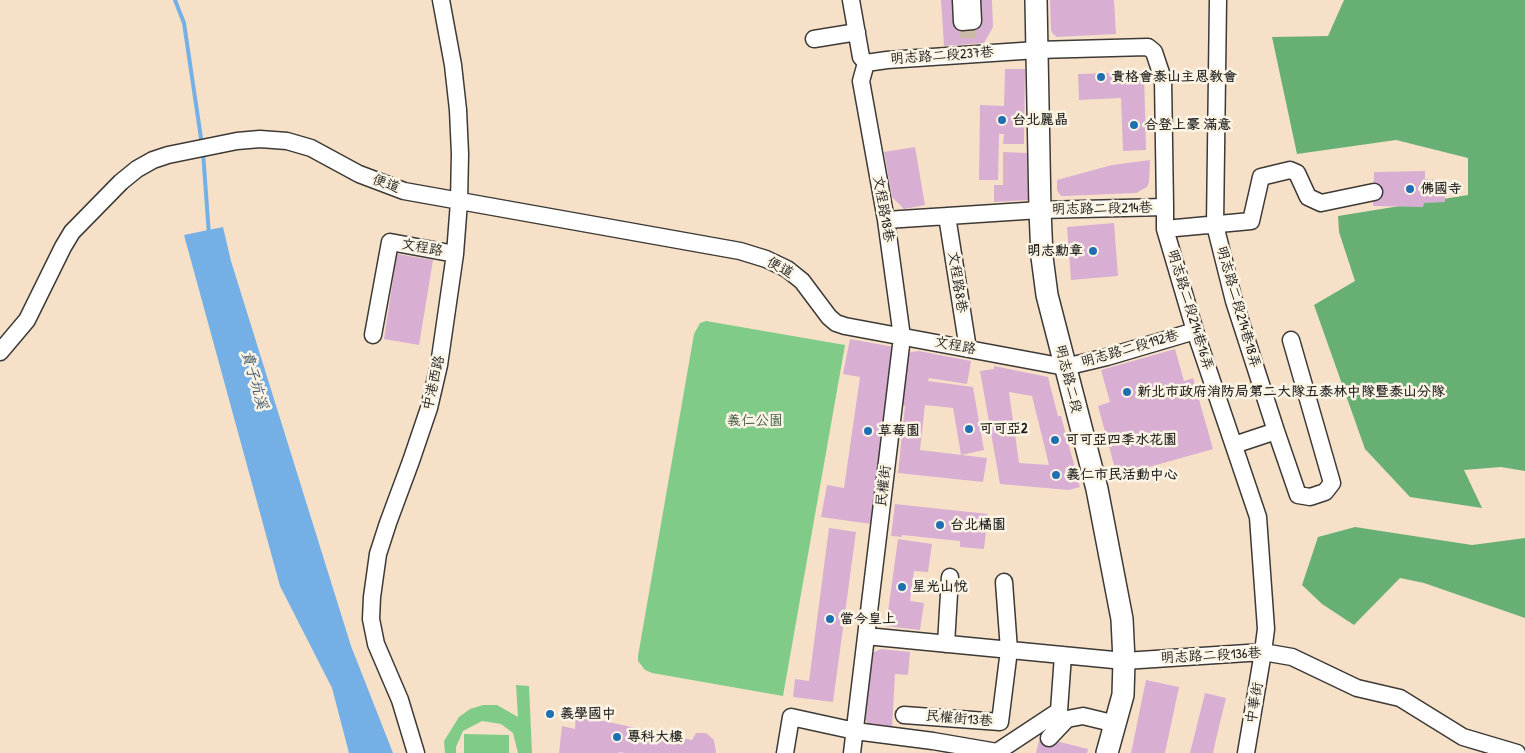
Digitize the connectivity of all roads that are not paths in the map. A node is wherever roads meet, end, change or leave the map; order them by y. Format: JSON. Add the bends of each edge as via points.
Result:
{"nodes":[{"id":1,"x":442,"y":0,"type":"edge"},
{"id":2,"x":851,"y":0,"type":"edge"},
{"id":3,"x":961,"y":0,"type":"edge"},
{"id":4,"x":972,"y":0,"type":"edge"},
{"id":5,"x":1036,"y":0,"type":"edge"},
{"id":6,"x":1218,"y":0,"type":"edge"},
{"id":7,"x":857,"y":32,"type":"junction"},
{"id":8,"x":814,"y":39,"type":"dead end"},
{"id":9,"x":1037,"y":50,"type":"junction"},
{"id":10,"x":866,"y":63,"type":"junction"},
{"id":11,"x":1164,"y":148,"type":"joint"},
{"id":12,"x":1374,"y":192,"type":"dead end"},
{"id":13,"x":459,"y":202,"type":"junction"},
{"id":14,"x":1164,"y":207,"type":"junction"},
{"id":15,"x":1040,"y":210,"type":"junction"},
{"id":16,"x":947,"y":216,"type":"junction"},
{"id":17,"x":886,"y":220,"type":"junction"},
{"id":18,"x":1214,"y":226,"type":"junction"},
{"id":19,"x":1164,"y":229,"type":"junction"},
{"id":20,"x":454,"y":254,"type":"junction"},
{"id":21,"x":845,"y":326,"type":"joint"},
{"id":22,"x":1195,"y":331,"type":"junction"},
{"id":23,"x":373,"y":335,"type":"dead end"},
{"id":24,"x":902,"y":336,"type":"junction"},
{"id":25,"x":1291,"y":340,"type":"dead end"},
{"id":26,"x":968,"y":349,"type":"junction"},
{"id":27,"x":0,"y":352,"type":"edge"},
{"id":28,"x":1065,"y":367,"type":"junction"},
{"id":29,"x":1276,"y":431,"type":"junction"},
{"id":30,"x":1234,"y":445,"type":"junction"},
{"id":31,"x":950,"y":577,"type":"dead end"},
{"id":32,"x":1004,"y":582,"type":"dead end"},
{"id":33,"x":866,"y":636,"type":"junction"},
{"id":34,"x":946,"y":644,"type":"junction"},
{"id":35,"x":1009,"y":650,"type":"junction"},
{"id":36,"x":1263,"y":652,"type":"junction"},
{"id":37,"x":1063,"y":655,"type":"junction"},
{"id":38,"x":1124,"y":661,"type":"junction"},
{"id":39,"x":904,"y":715,"type":"dead end"},
{"id":40,"x":1116,"y":724,"type":"junction"},
{"id":41,"x":855,"y":731,"type":"junction"},
{"id":42,"x":1049,"y":738,"type":"dead end"},
{"id":43,"x":932,"y":747,"type":"edge"},
{"id":44,"x":416,"y":753,"type":"edge"},
{"id":45,"x":785,"y":753,"type":"edge"},
{"id":46,"x":852,"y":753,"type":"edge"},
{"id":47,"x":1107,"y":753,"type":"edge"},
{"id":48,"x":1246,"y":753,"type":"edge"},
{"id":49,"x":1517,"y":753,"type":"edge"}],
"edges":[{"from":1,"to":13,"type":"street","name":"中港西路","via":[[458,110]]},
{"from":2,"to":7,"type":"street"},
{"from":3,"to":4,"type":"street","via":[[962,22],[973,21]]},
{"from":5,"to":9,"type":"main road","name":"明志路二段"},
{"from":6,"to":18,"type":"street","name":"明志路二段214巷18弄"},
{"from":7,"to":8,"type":"street"},
{"from":7,"to":10,"type":"street","via":[[861,57]]},
{"from":9,"to":10,"type":"street","name":"明志路二段237巷"},
{"from":9,"to":11,"type":"street","name":"明志路二段237巷","via":[[1148,48],[1154,52],[1163,79]]},
{"from":9,"to":15,"type":"main road","name":"明志路二段"},
{"from":10,"to":17,"type":"street","name":"文程路18巷","via":[[861,81]]},
{"from":11,"to":14,"type":"street","name":"明志路二段214巷"},
{"from":12,"to":18,"type":"street","name":"明志路二段214巷","via":[[1321,203],[1308,197],[1297,173],[1290,170],[1262,177],[1251,221]]},
{"from":13,"to":20,"type":"street","name":"中港西路"},
{"from":13,"to":21,"type":"street","name":"便道","via":[[740,251],[766,259],[802,281],[829,317]]},
{"from":13,"to":27,"type":"street","name":"便道","via":[[380,183],[311,148],[287,141],[260,139],[168,155],[136,169],[72,232],[27,320]]},
{"from":14,"to":15,"type":"street","name":"明志路二段214巷"},
{"from":14,"to":19,"type":"street","name":"明志路二段214巷"},
{"from":15,"to":16,"type":"street","name":"明志路二段214巷"},
{"from":15,"to":28,"type":"main road","name":"明志路二段","via":[[1047,295]]},
{"from":16,"to":17,"type":"street","name":"明志路二段214巷"},
{"from":16,"to":26,"type":"street","name":"文程路8巷"},
{"from":17,"to":24,"type":"street","name":"文程路18巷"},
{"from":18,"to":19,"type":"street","name":"明志路二段214巷"},
{"from":18,"to":29,"type":"street","name":"明志路二段214巷18弄","via":[[1234,301]]},
{"from":19,"to":22,"type":"street","name":"明志路二段214巷16弄"},
{"from":20,"to":23,"type":"street","name":"文程路","via":[[390,242]]},
{"from":20,"to":44,"type":"street","name":"中港西路","via":[[439,365],[429,408],[378,554],[372,597],[376,644],[400,700]]},
{"from":21,"to":24,"type":"street","name":"文程路"},
{"from":22,"to":28,"type":"street","name":"明志路二段192巷"},
{"from":22,"to":30,"type":"street","name":"明志路二段214巷16弄"},
{"from":24,"to":26,"type":"street","name":"文程路"},
{"from":24,"to":33,"type":"street","name":"民權街"},
{"from":25,"to":29,"type":"street","name":"明志路二段214巷18弄","via":[[1332,483],[1325,492],[1310,497],[1298,495]]},
{"from":26,"to":28,"type":"street","name":"文程路"},
{"from":28,"to":38,"type":"main road","name":"明志路二段","via":[[1111,556],[1122,619]]},
{"from":29,"to":30,"type":"street"},
{"from":30,"to":36,"type":"street","name":"明志路二段214巷16弄","via":[[1258,518],[1266,629]]},
{"from":31,"to":34,"type":"street"},
{"from":32,"to":35,"type":"street"},
{"from":33,"to":34,"type":"street"},
{"from":33,"to":41,"type":"street","name":"民權街"},
{"from":34,"to":35,"type":"street"},
{"from":35,"to":37,"type":"street"},
{"from":35,"to":39,"type":"street","name":"民權街13巷","via":[[1000,722]]},
{"from":36,"to":38,"type":"street","name":"明志路二段136巷"},
{"from":36,"to":48,"type":"street","name":"中華街"},
{"from":36,"to":49,"type":"street","name":"明志路二段136巷","via":[[1292,657],[1357,688],[1400,698],[1463,737]]},
{"from":37,"to":38,"type":"street"},
{"from":37,"to":43,"type":"street","via":[[1060,711],[997,752]]},
{"from":38,"to":40,"type":"main road","name":"明志路二段"},
{"from":40,"to":42,"type":"street","via":[[1083,716],[1068,719]]},
{"from":40,"to":47,"type":"main road","name":"明志路二段"},
{"from":41,"to":43,"type":"street"},
{"from":41,"to":45,"type":"street","via":[[791,717]]},
{"from":41,"to":46,"type":"street","name":"民權街"}]}
